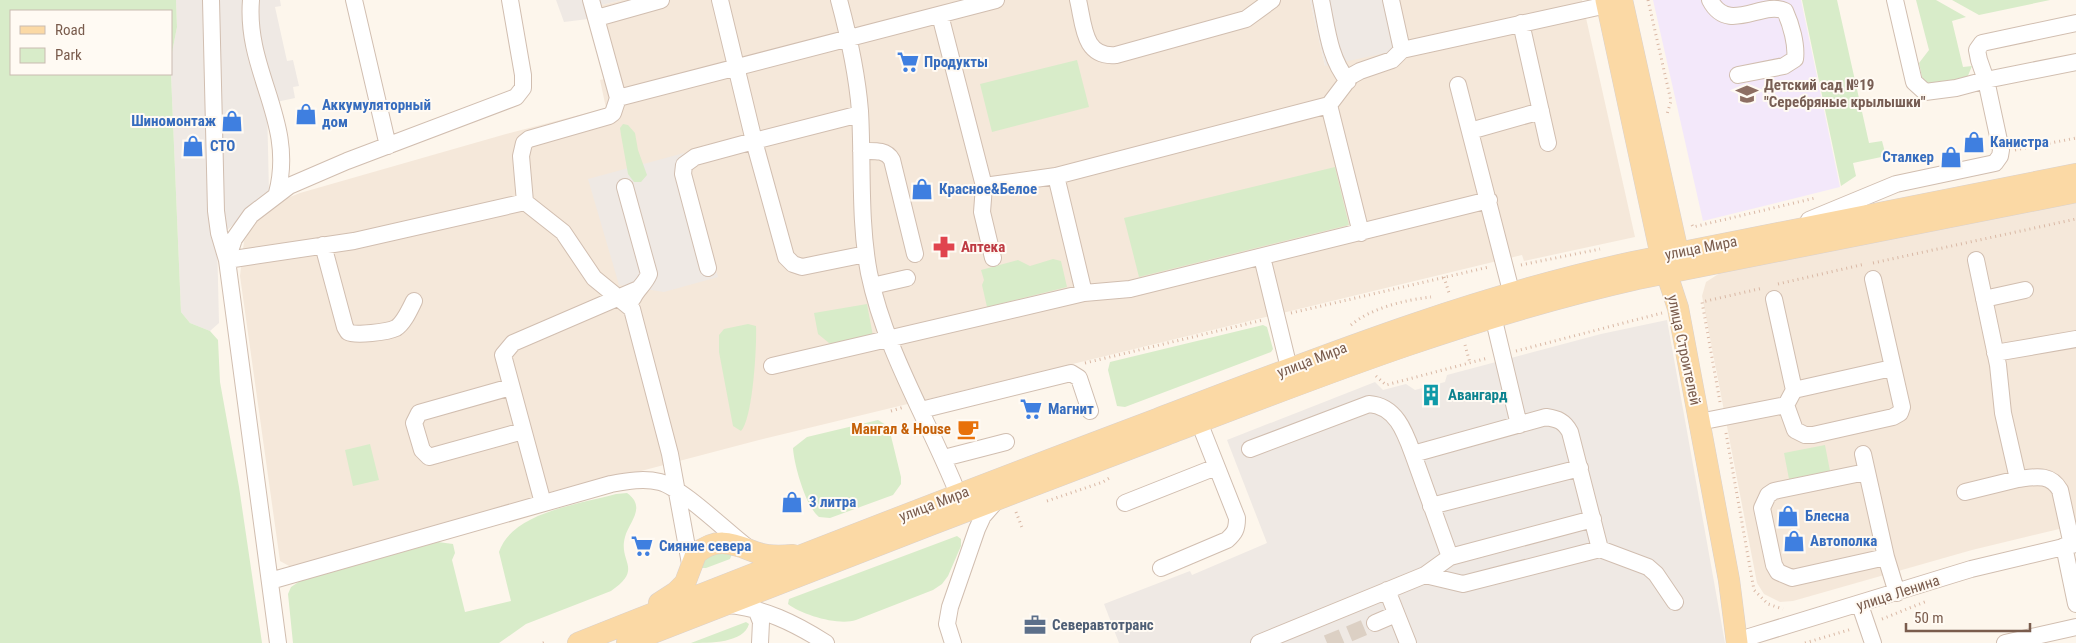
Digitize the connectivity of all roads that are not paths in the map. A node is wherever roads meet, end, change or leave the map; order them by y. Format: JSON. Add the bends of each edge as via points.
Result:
{"nodes":[{"id":1,"x":211,"y":0,"type":"edge"},
{"id":2,"x":250,"y":0,"type":"edge"},
{"id":3,"x":354,"y":0,"type":"edge"},
{"id":4,"x":510,"y":0,"type":"edge"},
{"id":5,"x":591,"y":0,"type":"edge"},
{"id":6,"x":661,"y":0,"type":"edge"},
{"id":7,"x":720,"y":0,"type":"edge"},
{"id":8,"x":840,"y":0,"type":"edge"},
{"id":9,"x":996,"y":0,"type":"edge"},
{"id":10,"x":1078,"y":0,"type":"edge"},
{"id":11,"x":1322,"y":0,"type":"edge"},
{"id":12,"x":1391,"y":0,"type":"edge"},
{"id":13,"x":1710,"y":0,"type":"edge"},
{"id":14,"x":1895,"y":0,"type":"edge"},
{"id":15,"x":1267,"y":2,"type":"edge"},
{"id":16,"x":1612,"y":2,"type":"edge"},
{"id":17,"x":635,"y":3,"type":"edge"},
{"id":18,"x":940,"y":15,"type":"junction"},
{"id":19,"x":597,"y":18,"type":"junction"},
{"id":20,"x":2076,"y":23,"type":"edge"},
{"id":21,"x":1521,"y":24,"type":"junction"},
{"id":22,"x":849,"y":38,"type":"junction"},
{"id":23,"x":1402,"y":50,"type":"junction"},
{"id":24,"x":2076,"y":62,"type":"edge"},
{"id":25,"x":736,"y":66,"type":"junction"},
{"id":26,"x":1738,"y":75,"type":"dead end"},
{"id":27,"x":1986,"y":80,"type":"junction"},
{"id":28,"x":1348,"y":81,"type":"junction"},
{"id":29,"x":1458,"y":85,"type":"dead end"},
{"id":30,"x":618,"y":98,"type":"junction"},
{"id":31,"x":1329,"y":105,"type":"junction"},
{"id":32,"x":1541,"y":111,"type":"junction"},
{"id":33,"x":860,"y":114,"type":"junction"},
{"id":34,"x":1470,"y":131,"type":"junction"},
{"id":35,"x":754,"y":142,"type":"junction"},
{"id":36,"x":1548,"y":143,"type":"dead end"},
{"id":37,"x":388,"y":146,"type":"junction"},
{"id":38,"x":861,"y":150,"type":"junction"},
{"id":39,"x":2076,"y":174,"type":"edge"},
{"id":40,"x":1056,"y":176,"type":"junction"},
{"id":41,"x":984,"y":186,"type":"junction"},
{"id":42,"x":625,"y":187,"type":"dead end"},
{"id":43,"x":2076,"y":192,"type":"edge"},
{"id":44,"x":277,"y":193,"type":"junction"},
{"id":45,"x":1489,"y":200,"type":"junction"},
{"id":46,"x":525,"y":202,"type":"junction"},
{"id":47,"x":1361,"y":232,"type":"junction"},
{"id":48,"x":1757,"y":238,"type":"junction"},
{"id":49,"x":323,"y":245,"type":"junction"},
{"id":50,"x":866,"y":254,"type":"junction"},
{"id":51,"x":915,"y":254,"type":"dead end"},
{"id":52,"x":1262,"y":257,"type":"junction"},
{"id":53,"x":993,"y":258,"type":"dead end"},
{"id":54,"x":227,"y":260,"type":"junction"},
{"id":55,"x":1976,"y":260,"type":"dead end"},
{"id":56,"x":1672,"y":263,"type":"junction"},
{"id":57,"x":708,"y":268,"type":"dead end"},
{"id":58,"x":907,"y":278,"type":"dead end"},
{"id":59,"x":1873,"y":278,"type":"dead end"},
{"id":60,"x":872,"y":286,"type":"junction"},
{"id":61,"x":636,"y":290,"type":"junction"},
{"id":62,"x":1772,"y":290,"type":"road end"},
{"id":63,"x":2026,"y":290,"type":"dead end"},
{"id":64,"x":1511,"y":291,"type":"junction"},
{"id":65,"x":1084,"y":293,"type":"junction"},
{"id":66,"x":618,"y":299,"type":"junction"},
{"id":67,"x":1984,"y":299,"type":"junction"},
{"id":68,"x":414,"y":302,"type":"dead end"},
{"id":69,"x":632,"y":309,"type":"junction"},
{"id":70,"x":1493,"y":316,"type":"junction"},
{"id":71,"x":890,"y":338,"type":"junction"},
{"id":72,"x":2076,"y":339,"type":"edge"},
{"id":73,"x":1995,"y":353,"type":"junction"},
{"id":74,"x":772,"y":366,"type":"dead end"},
{"id":75,"x":1289,"y":368,"type":"junction"},
{"id":76,"x":1892,"y":368,"type":"junction"},
{"id":77,"x":511,"y":387,"type":"junction"},
{"id":78,"x":1794,"y":390,"type":"junction"},
{"id":79,"x":1786,"y":405,"type":"junction"},
{"id":80,"x":921,"y":410,"type":"junction"},
{"id":81,"x":1090,"y":412,"type":"dead end"},
{"id":82,"x":1711,"y":420,"type":"junction"},
{"id":83,"x":1199,"y":422,"type":"junction"},
{"id":84,"x":1519,"y":425,"type":"junction"},
{"id":85,"x":523,"y":431,"type":"junction"},
{"id":86,"x":1006,"y":442,"type":"dead end"},
{"id":87,"x":1250,"y":449,"type":"dead end"},
{"id":88,"x":1413,"y":454,"type":"junction"},
{"id":89,"x":1863,"y":454,"type":"dead end"},
{"id":90,"x":944,"y":458,"type":"junction"},
{"id":91,"x":1216,"y":467,"type":"junction"},
{"id":92,"x":1580,"y":468,"type":"junction"},
{"id":93,"x":1866,"y":472,"type":"junction"},
{"id":94,"x":2018,"y":480,"type":"junction"},
{"id":95,"x":678,"y":492,"type":"junction"},
{"id":96,"x":1965,"y":492,"type":"dead end"},
{"id":97,"x":998,"y":498,"type":"junction"},
{"id":98,"x":962,"y":502,"type":"junction"},
{"id":99,"x":543,"y":503,"type":"junction"},
{"id":100,"x":1125,"y":504,"type":"dead end"},
{"id":101,"x":1431,"y":506,"type":"junction"},
{"id":102,"x":1593,"y":519,"type":"junction"},
{"id":103,"x":2071,"y":545,"type":"edge"},
{"id":104,"x":750,"y":549,"type":"junction"},
{"id":105,"x":1600,"y":549,"type":"junction"},
{"id":106,"x":806,"y":554,"type":"junction"},
{"id":107,"x":1886,"y":556,"type":"junction"},
{"id":108,"x":1450,"y":557,"type":"junction"},
{"id":109,"x":691,"y":568,"type":"junction"},
{"id":110,"x":1162,"y":568,"type":"dead end"},
{"id":111,"x":1425,"y":575,"type":"junction"},
{"id":112,"x":270,"y":580,"type":"junction"},
{"id":113,"x":1387,"y":590,"type":"junction"},
{"id":114,"x":1897,"y":593,"type":"junction"},
{"id":115,"x":700,"y":595,"type":"junction"},
{"id":116,"x":1675,"y":602,"type":"dead end"},
{"id":117,"x":2076,"y":604,"type":"edge"},
{"id":118,"x":724,"y":605,"type":"junction"},
{"id":119,"x":1860,"y":605,"type":"junction"},
{"id":120,"x":756,"y":609,"type":"junction"},
{"id":121,"x":1396,"y":614,"type":"junction"},
{"id":122,"x":1375,"y":623,"type":"tunnel mouth"},
{"id":123,"x":2076,"y":628,"type":"edge"},
{"id":124,"x":587,"y":639,"type":"edge"},
{"id":125,"x":1743,"y":641,"type":"edge"},
{"id":126,"x":632,"y":642,"type":"edge"},
{"id":127,"x":278,"y":643,"type":"edge"},
{"id":128,"x":760,"y":643,"type":"edge"},
{"id":129,"x":826,"y":643,"type":"edge"},
{"id":130,"x":953,"y":643,"type":"edge"},
{"id":131,"x":1260,"y":643,"type":"edge"},
{"id":132,"x":1408,"y":643,"type":"edge"},
{"id":133,"x":1873,"y":643,"type":"edge"},
{"id":134,"x":2005,"y":643,"type":"edge"}],
"edges":[{"from":1,"to":54,"type":"street","via":[[216,211]]},
{"from":2,"to":44,"type":"street","via":[[255,56],[282,148],[282,176]]},
{"from":3,"to":37,"type":"street"},
{"from":4,"to":37,"type":"street","via":[[523,76],[522,88],[516,97]]},
{"from":5,"to":19,"type":"street"},
{"from":6,"to":17,"type":"street"},
{"from":7,"to":25,"type":"street"},
{"from":8,"to":22,"type":"street"},
{"from":9,"to":18,"type":"street"},
{"from":10,"to":15,"type":"street","via":[[1090,46],[1105,56],[1246,19]]},
{"from":11,"to":28,"type":"street","via":[[1333,55]]},
{"from":12,"to":23,"type":"street"},
{"from":13,"to":26,"type":"street","via":[[1717,10],[1733,16],[1775,8],[1785,11],[1787,16],[1795,59],[1784,66]]},
{"from":14,"to":27,"type":"street","via":[[1918,88],[1932,92]]},
{"from":16,"to":21,"type":"street"},
{"from":16,"to":56,"type":"main road","name":"улица Строителей"},
{"from":17,"to":19,"type":"street"},
{"from":18,"to":22,"type":"street"},
{"from":18,"to":41,"type":"street"},
{"from":19,"to":30,"type":"street"},
{"from":20,"to":27,"type":"street","via":[[1982,43],[1978,55]]},
{"from":21,"to":23,"type":"street"},
{"from":21,"to":32,"type":"street"},
{"from":22,"to":25,"type":"street"},
{"from":22,"to":33,"type":"street"},
{"from":23,"to":28,"type":"street","via":[[1392,60],[1360,71]]},
{"from":24,"to":27,"type":"street"},
{"from":25,"to":30,"type":"street"},
{"from":25,"to":35,"type":"street"},
{"from":27,"to":48,"type":"street","via":[[2001,153],[1998,160],[1990,165],[1896,184]]},
{"from":28,"to":31,"type":"street"},
{"from":29,"to":34,"type":"street"},
{"from":30,"to":46,"type":"street","via":[[609,116],[524,143],[521,156]]},
{"from":31,"to":40,"type":"street"},
{"from":31,"to":47,"type":"street"},
{"from":32,"to":34,"type":"street"},
{"from":32,"to":36,"type":"street"},
{"from":33,"to":35,"type":"street"},
{"from":33,"to":38,"type":"street"},
{"from":34,"to":45,"type":"street"},
{"from":35,"to":50,"type":"street","via":[[786,257],[802,267]]},
{"from":35,"to":57,"type":"street","via":[[695,157],[684,165],[683,174]]},
{"from":37,"to":44,"type":"street"},
{"from":38,"to":50,"type":"street"},
{"from":38,"to":51,"type":"street","via":[[882,152],[892,160]]},
{"from":39,"to":48,"type":"main road","name":"улица Мира"},
{"from":40,"to":41,"type":"street"},
{"from":40,"to":65,"type":"street"},
{"from":41,"to":53,"type":"street","via":[[982,212]]},
{"from":42,"to":61,"type":"street","via":[[648,268],[646,281]]},
{"from":43,"to":56,"type":"main road","name":"улица Мира"},
{"from":44,"to":54,"type":"street","via":[[243,225]]},
{"from":45,"to":47,"type":"street"},
{"from":45,"to":64,"type":"street"},
{"from":46,"to":49,"type":"street"},
{"from":46,"to":66,"type":"street","via":[[563,232],[594,278]]},
{"from":47,"to":52,"type":"street"},
{"from":48,"to":56,"type":"main road","name":"улица Мира"},
{"from":49,"to":54,"type":"street"},
{"from":49,"to":68,"type":"street","via":[[348,332],[360,334],[396,328]]},
{"from":50,"to":60,"type":"street"},
{"from":52,"to":65,"type":"street","via":[[1130,289]]},
{"from":52,"to":75,"type":"street"},
{"from":54,"to":112,"type":"street"},
{"from":55,"to":67,"type":"street"},
{"from":56,"to":64,"type":"main road","name":"улица Мира","via":[[1576,274]]},
{"from":56,"to":70,"type":"main road","name":"улица Мира"},
{"from":56,"to":82,"type":"main road","name":"улица Строителей"},
{"from":58,"to":60,"type":"street"},
{"from":59,"to":76,"type":"street"},
{"from":60,"to":71,"type":"street"},
{"from":61,"to":66,"type":"street"},
{"from":61,"to":69,"type":"street"},
{"from":62,"to":78,"type":"street"},
{"from":63,"to":67,"type":"street"},
{"from":64,"to":75,"type":"main road","name":"улица Мира","via":[[1401,326]]},
{"from":65,"to":71,"type":"street"},
{"from":66,"to":69,"type":"street"},
{"from":66,"to":77,"type":"street","via":[[513,343],[503,355]]},
{"from":67,"to":73,"type":"street"},
{"from":69,"to":95,"type":"street"},
{"from":70,"to":83,"type":"main road","name":"улица Мира","via":[[1406,344]]},
{"from":70,"to":84,"type":"street"},
{"from":71,"to":74,"type":"street"},
{"from":71,"to":80,"type":"street"},
{"from":72,"to":73,"type":"street"},
{"from":73,"to":94,"type":"street","via":[[2003,413]]},
{"from":75,"to":98,"type":"main road","name":"улица Мира"},
{"from":76,"to":78,"type":"street"},
{"from":76,"to":79,"type":"street","via":[[1902,407],[1894,417],[1823,434],[1805,435],[1792,426]]},
{"from":77,"to":85,"type":"street"},
{"from":77,"to":85,"type":"street","via":[[419,413],[414,423],[422,450],[429,457]]},
{"from":78,"to":79,"type":"street"},
{"from":79,"to":82,"type":"street"},
{"from":80,"to":81,"type":"street","via":[[1070,373],[1079,378]]},
{"from":80,"to":90,"type":"street"},
{"from":82,"to":125,"type":"main road","name":"улица Строителей"},
{"from":83,"to":91,"type":"street"},
{"from":83,"to":97,"type":"main road","name":"улица Мира"},
{"from":84,"to":88,"type":"street"},
{"from":84,"to":92,"type":"street","via":[[1546,417],[1565,423]]},
{"from":85,"to":99,"type":"street"},
{"from":86,"to":90,"type":"street"},
{"from":87,"to":88,"type":"street","via":[[1375,404],[1399,420]]},
{"from":88,"to":101,"type":"street"},
{"from":89,"to":93,"type":"street"},
{"from":90,"to":98,"type":"street"},
{"from":91,"to":100,"type":"street"},
{"from":91,"to":110,"type":"street","via":[[1237,518],[1235,534]]},
{"from":92,"to":101,"type":"street"},
{"from":92,"to":102,"type":"street"},
{"from":93,"to":107,"type":"street"},
{"from":93,"to":107,"type":"street","via":[[1768,495],[1762,508],[1774,565],[1778,572],[1792,578]]},
{"from":94,"to":96,"type":"street"},
{"from":94,"to":103,"type":"street","via":[[2038,476],[2056,482]]},
{"from":95,"to":99,"type":"street","via":[[650,480],[627,481]]},
{"from":95,"to":104,"type":"street"},
{"from":95,"to":109,"type":"street"},
{"from":97,"to":98,"type":"main road","name":"улица Мира"},
{"from":97,"to":130,"type":"street","via":[[983,516],[950,608],[947,624]]},
{"from":98,"to":106,"type":"main road","name":"улица Мира"},
{"from":98,"to":118,"type":"main road","name":"улица Мира"},
{"from":99,"to":112,"type":"street"},
{"from":101,"to":108,"type":"street"},
{"from":102,"to":105,"type":"street"},
{"from":102,"to":108,"type":"street"},
{"from":103,"to":114,"type":"street","name":"улица Ленина","via":[[1972,569]]},
{"from":103,"to":117,"type":"street"},
{"from":104,"to":106,"type":"main road","via":[[776,556]]},
{"from":104,"to":109,"type":"main road","via":[[722,542],[696,554]]},
{"from":105,"to":111,"type":"street","via":[[1463,584]]},
{"from":105,"to":116,"type":"street","via":[[1648,567]]},
{"from":106,"to":115,"type":"main road","name":"улица Мира"},
{"from":107,"to":114,"type":"street"},
{"from":108,"to":111,"type":"street"},
{"from":109,"to":115,"type":"main road"},
{"from":109,"to":124,"type":"main road","via":[[685,583],[676,592]]},
{"from":111,"to":113,"type":"street"},
{"from":112,"to":127,"type":"street"},
{"from":113,"to":121,"type":"street"},
{"from":113,"to":131,"type":"street"},
{"from":114,"to":119,"type":"street","name":"улица Ленина"},
{"from":115,"to":118,"type":"main road","via":[[710,604]]},
{"from":115,"to":124,"type":"main road","name":"улица Мира"},
{"from":118,"to":120,"type":"street"},
{"from":118,"to":126,"type":"main road","name":"улица Мира"},
{"from":119,"to":125,"type":"street","name":"улица Ленина"},
{"from":119,"to":133,"type":"street"},
{"from":120,"to":128,"type":"street"},
{"from":120,"to":129,"type":"street"},
{"from":121,"to":122,"type":"street"},
{"from":121,"to":132,"type":"street"},
{"from":123,"to":134,"type":"street"}]}
